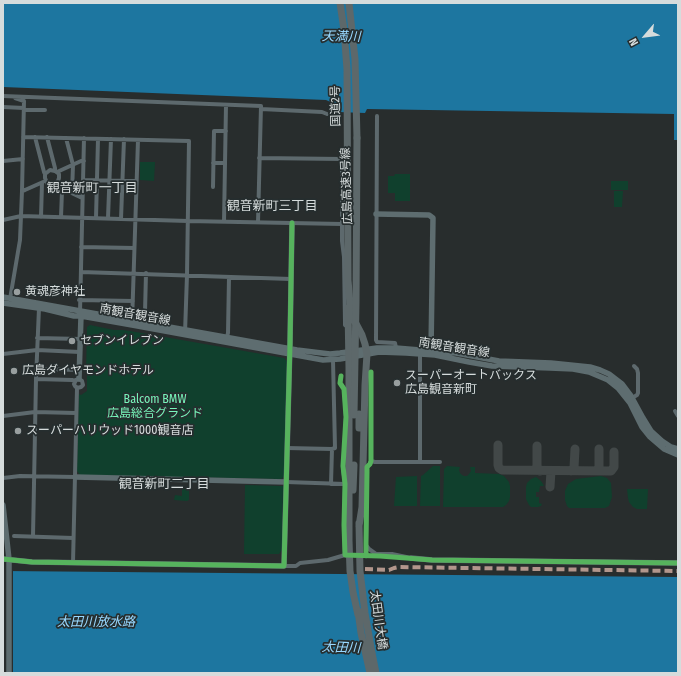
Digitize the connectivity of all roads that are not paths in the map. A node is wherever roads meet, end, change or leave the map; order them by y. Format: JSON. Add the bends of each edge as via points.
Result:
{"nodes":[{"id":1,"x":340,"y":3,"type":"edge"},
{"id":2,"x":349,"y":3,"type":"edge"},
{"id":3,"x":3,"y":96,"type":"edge"},
{"id":4,"x":8,"y":96,"type":"junction"},
{"id":5,"x":226,"y":105,"type":"junction"},
{"id":6,"x":3,"y":107,"type":"edge"},
{"id":7,"x":24,"y":109,"type":"junction"},
{"id":8,"x":261,"y":109,"type":"junction"},
{"id":9,"x":45,"y":110,"type":"dead end"},
{"id":10,"x":327,"y":114,"type":"dead end"},
{"id":11,"x":377,"y":116,"type":"dead end"},
{"id":12,"x":226,"y":132,"type":"junction"},
{"id":13,"x":23,"y":137,"type":"junction"},
{"id":14,"x":35,"y":137,"type":"junction"},
{"id":15,"x":47,"y":137,"type":"junction"},
{"id":16,"x":66,"y":138,"type":"junction"},
{"id":17,"x":84,"y":138,"type":"junction"},
{"id":18,"x":98,"y":139,"type":"junction"},
{"id":19,"x":111,"y":139,"type":"junction"},
{"id":20,"x":124,"y":139,"type":"junction"},
{"id":21,"x":138,"y":140,"type":"junction"},
{"id":22,"x":342,"y":152,"type":"dead end"},
{"id":23,"x":260,"y":158,"type":"junction"},
{"id":24,"x":23,"y":159,"type":"junction"},
{"id":25,"x":342,"y":159,"type":"junction"},
{"id":26,"x":3,"y":161,"type":"edge"},
{"id":27,"x":84,"y":161,"type":"junction"},
{"id":28,"x":213,"y":163,"type":"junction"},
{"id":29,"x":225,"y":163,"type":"junction"},
{"id":30,"x":73,"y":165,"type":"junction"},
{"id":31,"x":56,"y":171,"type":"junction"},
{"id":32,"x":45,"y":174,"type":"junction"},
{"id":33,"x":83,"y":180,"type":"junction"},
{"id":34,"x":97,"y":180,"type":"junction"},
{"id":35,"x":110,"y":180,"type":"junction"},
{"id":36,"x":122,"y":181,"type":"junction"},
{"id":37,"x":136,"y":181,"type":"junction"},
{"id":38,"x":44,"y":182,"type":"junction"},
{"id":39,"x":55,"y":184,"type":"junction"},
{"id":40,"x":213,"y":187,"type":"dead end"},
{"id":41,"x":63,"y":189,"type":"junction"},
{"id":42,"x":22,"y":191,"type":"junction"},
{"id":43,"x":72,"y":193,"type":"junction"},
{"id":44,"x":82,"y":198,"type":"junction"},
{"id":45,"x":376,"y":214,"type":"junction"},
{"id":46,"x":21,"y":216,"type":"junction"},
{"id":47,"x":41,"y":217,"type":"junction"},
{"id":48,"x":61,"y":217,"type":"junction"},
{"id":49,"x":82,"y":218,"type":"junction"},
{"id":50,"x":96,"y":218,"type":"junction"},
{"id":51,"x":108,"y":218,"type":"junction"},
{"id":52,"x":122,"y":218,"type":"junction"},
{"id":53,"x":135,"y":219,"type":"junction"},
{"id":54,"x":3,"y":220,"type":"edge"},
{"id":55,"x":188,"y":221,"type":"junction"},
{"id":56,"x":224,"y":222,"type":"junction"},
{"id":57,"x":258,"y":222,"type":"junction"},
{"id":58,"x":292,"y":224,"type":"junction"},
{"id":59,"x":342,"y":224,"type":"junction"},
{"id":60,"x":81,"y":247,"type":"junction"},
{"id":61,"x":134,"y":248,"type":"junction"},
{"id":62,"x":80,"y":272,"type":"junction"},
{"id":63,"x":134,"y":273,"type":"junction"},
{"id":64,"x":146,"y":273,"type":"junction"},
{"id":65,"x":187,"y":275,"type":"junction"},
{"id":66,"x":229,"y":277,"type":"junction"},
{"id":67,"x":291,"y":278,"type":"junction"},
{"id":68,"x":348,"y":280,"type":"junction"},
{"id":69,"x":3,"y":297,"type":"edge"},
{"id":70,"x":10,"y":299,"type":"junction"},
{"id":71,"x":79,"y":300,"type":"junction"},
{"id":72,"x":133,"y":302,"type":"junction"},
{"id":73,"x":3,"y":303,"type":"edge"},
{"id":74,"x":39,"y":308,"type":"junction"},
{"id":75,"x":145,"y":312,"type":"dead end"},
{"id":76,"x":80,"y":314,"type":"junction"},
{"id":77,"x":132,"y":323,"type":"junction"},
{"id":78,"x":348,"y":327,"type":"junction"},
{"id":79,"x":185,"y":332,"type":"junction"},
{"id":80,"x":37,"y":338,"type":"junction"},
{"id":81,"x":80,"y":339,"type":"junction"},
{"id":82,"x":226,"y":340,"type":"junction"},
{"id":83,"x":396,"y":348,"type":"junction"},
{"id":84,"x":37,"y":350,"type":"junction"},
{"id":85,"x":431,"y":350,"type":"junction"},
{"id":86,"x":289,"y":351,"type":"junction"},
{"id":87,"x":420,"y":351,"type":"junction"},
{"id":88,"x":80,"y":352,"type":"junction"},
{"id":89,"x":366,"y":352,"type":"junction"},
{"id":90,"x":3,"y":354,"type":"edge"},
{"id":91,"x":349,"y":354,"type":"junction"},
{"id":92,"x":333,"y":360,"type":"junction"},
{"id":93,"x":634,"y":366,"type":"dead end"},
{"id":94,"x":37,"y":369,"type":"junction"},
{"id":95,"x":80,"y":370,"type":"junction"},
{"id":96,"x":372,"y":372,"type":"dead end"},
{"id":97,"x":341,"y":376,"type":"dead end"},
{"id":98,"x":36,"y":379,"type":"junction"},
{"id":99,"x":77,"y":380,"type":"junction"},
{"id":100,"x":367,"y":385,"type":"junction"},
{"id":101,"x":77,"y":388,"type":"junction"},
{"id":102,"x":632,"y":398,"type":"junction"},
{"id":103,"x":675,"y":411,"type":"dead end"},
{"id":104,"x":35,"y":412,"type":"junction"},
{"id":105,"x":76,"y":413,"type":"junction"},
{"id":106,"x":357,"y":415,"type":"junction"},
{"id":107,"x":3,"y":416,"type":"edge"},
{"id":108,"x":678,"y":416,"type":"edge"},
{"id":109,"x":287,"y":448,"type":"junction"},
{"id":110,"x":346,"y":448,"type":"junction"},
{"id":111,"x":332,"y":449,"type":"junction"},
{"id":112,"x":678,"y":450,"type":"edge"},
{"id":113,"x":371,"y":461,"type":"junction"},
{"id":114,"x":420,"y":462,"type":"junction"},
{"id":115,"x":440,"y":462,"type":"dead end"},
{"id":116,"x":34,"y":476,"type":"junction"},
{"id":117,"x":75,"y":477,"type":"junction"},
{"id":118,"x":3,"y":478,"type":"edge"},
{"id":119,"x":286,"y":482,"type":"junction"},
{"id":120,"x":331,"y":484,"type":"junction"},
{"id":121,"x":345,"y":484,"type":"junction"},
{"id":122,"x":3,"y":505,"type":"edge"},
{"id":123,"x":359,"y":526,"type":"junction"},
{"id":124,"x":14,"y":536,"type":"dead end"},
{"id":125,"x":33,"y":536,"type":"junction"},
{"id":126,"x":74,"y":538,"type":"junction"},
{"id":127,"x":366,"y":543,"type":"junction"},
{"id":128,"x":411,"y":558,"type":"junction"},
{"id":129,"x":7,"y":561,"type":"edge"},
{"id":130,"x":73,"y":563,"type":"junction"},
{"id":131,"x":678,"y":563,"type":"edge"},
{"id":132,"x":284,"y":566,"type":"junction"},
{"id":133,"x":355,"y":571,"type":"junction"},
{"id":134,"x":9,"y":673,"type":"edge"},
{"id":135,"x":370,"y":673,"type":"edge"},
{"id":136,"x":376,"y":673,"type":"edge"}],
"edges":[{"from":1,"to":68,"type":"highway","name":"国道2号","via":[[347,69]]},
{"from":2,"to":106,"type":"highway","name":"広島高速3号線","bridge":true,"via":[[355,58],[360,252]]},
{"from":3,"to":4,"type":"street"},
{"from":4,"to":5,"type":"street"},
{"from":4,"to":7,"type":"street","via":[[24,101]]},
{"from":5,"to":8,"type":"street","via":[[261,106]]},
{"from":5,"to":12,"type":"street"},
{"from":6,"to":7,"type":"street"},
{"from":7,"to":9,"type":"street"},
{"from":7,"to":13,"type":"street"},
{"from":8,"to":10,"type":"street"},
{"from":8,"to":23,"type":"street"},
{"from":11,"to":45,"type":"street"},
{"from":12,"to":28,"type":"street","via":[[214,131]]},
{"from":12,"to":29,"type":"street"},
{"from":13,"to":14,"type":"street"},
{"from":13,"to":24,"type":"street"},
{"from":14,"to":15,"type":"street"},
{"from":14,"to":32,"type":"street"},
{"from":15,"to":16,"type":"street"},
{"from":15,"to":31,"type":"street"},
{"from":16,"to":17,"type":"street"},
{"from":16,"to":30,"type":"street"},
{"from":17,"to":18,"type":"street"},
{"from":17,"to":27,"type":"street"},
{"from":18,"to":19,"type":"street"},
{"from":18,"to":34,"type":"street"},
{"from":19,"to":20,"type":"street"},
{"from":19,"to":35,"type":"street"},
{"from":20,"to":21,"type":"street"},
{"from":20,"to":36,"type":"street"},
{"from":21,"to":37,"type":"street"},
{"from":21,"to":55,"type":"street","via":[[189,141]]},
{"from":22,"to":25,"type":"street"},
{"from":23,"to":25,"type":"street"},
{"from":23,"to":57,"type":"street"},
{"from":24,"to":26,"type":"street"},
{"from":24,"to":42,"type":"street"},
{"from":25,"to":59,"type":"street"},
{"from":27,"to":30,"type":"street"},
{"from":27,"to":33,"type":"street"},
{"from":28,"to":29,"type":"street"},
{"from":28,"to":40,"type":"street"},
{"from":29,"to":56,"type":"street"},
{"from":30,"to":31,"type":"street"},
{"from":30,"to":43,"type":"street"},
{"from":31,"to":32,"type":"street","via":[[50,170]]},
{"from":31,"to":39,"type":"street","via":[[59,178]]},
{"from":32,"to":38,"type":"street"},
{"from":33,"to":34,"type":"street"},
{"from":33,"to":44,"type":"street"},
{"from":34,"to":35,"type":"street"},
{"from":34,"to":50,"type":"street"},
{"from":35,"to":36,"type":"street"},
{"from":35,"to":51,"type":"street"},
{"from":36,"to":37,"type":"street"},
{"from":36,"to":52,"type":"street"},
{"from":37,"to":53,"type":"street"},
{"from":38,"to":39,"type":"street"},
{"from":38,"to":42,"type":"street"},
{"from":38,"to":47,"type":"street"},
{"from":39,"to":41,"type":"street"},
{"from":41,"to":43,"type":"street"},
{"from":41,"to":48,"type":"street"},
{"from":42,"to":46,"type":"street"},
{"from":43,"to":44,"type":"street"},
{"from":44,"to":49,"type":"street"},
{"from":45,"to":83,"type":"street","via":[[376,340],[395,343]]},
{"from":45,"to":85,"type":"street","via":[[429,215],[433,218]]},
{"from":46,"to":47,"type":"street"},
{"from":46,"to":54,"type":"street"},
{"from":46,"to":70,"type":"street","via":[[20,240]]},
{"from":47,"to":48,"type":"street"},
{"from":48,"to":49,"type":"street"},
{"from":49,"to":50,"type":"street"},
{"from":49,"to":60,"type":"street"},
{"from":50,"to":51,"type":"street"},
{"from":51,"to":52,"type":"street"},
{"from":52,"to":53,"type":"street"},
{"from":53,"to":55,"type":"street"},
{"from":53,"to":61,"type":"street"},
{"from":55,"to":56,"type":"street"},
{"from":55,"to":65,"type":"street"},
{"from":56,"to":57,"type":"street"},
{"from":57,"to":58,"type":"street"},
{"from":58,"to":59,"type":"street"},
{"from":58,"to":67,"type":"street"},
{"from":59,"to":78,"type":"street","via":[[345,325]]},
{"from":60,"to":61,"type":"street"},
{"from":60,"to":62,"type":"street"},
{"from":61,"to":63,"type":"street"},
{"from":62,"to":63,"type":"street"},
{"from":62,"to":71,"type":"street"},
{"from":63,"to":64,"type":"street"},
{"from":63,"to":72,"type":"street"},
{"from":64,"to":65,"type":"street"},
{"from":64,"to":75,"type":"street"},
{"from":65,"to":66,"type":"street"},
{"from":65,"to":79,"type":"street"},
{"from":66,"to":67,"type":"street"},
{"from":66,"to":82,"type":"street"},
{"from":67,"to":86,"type":"street"},
{"from":68,"to":78,"type":"highway","name":"国道2号"},
{"from":68,"to":89,"type":"highway","name":"国道2号","via":[[353,318],[362,335]]},
{"from":69,"to":70,"type":"street","name":"南観音観音線"},
{"from":70,"to":76,"type":"street","name":"南観音観音線"},
{"from":71,"to":72,"type":"street"},
{"from":71,"to":76,"type":"street"},
{"from":72,"to":77,"type":"street"},
{"from":73,"to":74,"type":"street","name":"南観音観音線"},
{"from":74,"to":76,"type":"street","name":"南観音観音線","via":[[74,316]]},
{"from":74,"to":80,"type":"street"},
{"from":76,"to":77,"type":"street","name":"南観音観音線"},
{"from":76,"to":81,"type":"street"},
{"from":77,"to":79,"type":"street","name":"南観音観音線"},
{"from":78,"to":91,"type":"highway","name":"国道2号"},
{"from":79,"to":82,"type":"street","name":"南観音観音線"},
{"from":80,"to":81,"type":"street"},
{"from":80,"to":84,"type":"street"},
{"from":81,"to":88,"type":"street"},
{"from":82,"to":86,"type":"street","name":"南観音観音線"},
{"from":83,"to":87,"type":"street","name":"南観音観音線"},
{"from":83,"to":89,"type":"street","name":"南観音観音線","via":[[377,348]]},
{"from":84,"to":88,"type":"street"},
{"from":84,"to":90,"type":"street"},
{"from":84,"to":94,"type":"street"},
{"from":85,"to":87,"type":"street","name":"南観音観音線"},
{"from":85,"to":102,"type":"street","name":"南観音観音線","via":[[499,361],[590,367],[605,372],[617,380]]},
{"from":86,"to":91,"type":"street","name":"南観音観音線"},
{"from":86,"to":92,"type":"street","name":"南観音観音線","via":[[323,360]]},
{"from":86,"to":109,"type":"street"},
{"from":87,"to":89,"type":"street","name":"南観音観音線"},
{"from":87,"to":112,"type":"street","name":"南観音観音線","via":[[492,366],[573,369],[601,376],[615,385],[625,396],[652,440],[664,449]]},
{"from":87,"to":114,"type":"street"},
{"from":88,"to":95,"type":"street"},
{"from":89,"to":91,"type":"street","name":"南観音観音線"},
{"from":89,"to":100,"type":"highway"},
{"from":91,"to":92,"type":"street","name":"南観音観音線"},
{"from":91,"to":110,"type":"highway","name":"国道2号"},
{"from":92,"to":111,"type":"street"},
{"from":93,"to":102,"type":"street","via":[[638,373],[638,393]]},
{"from":94,"to":95,"type":"street"},
{"from":94,"to":98,"type":"street"},
{"from":95,"to":99,"type":"street"},
{"from":96,"to":100,"type":"street"},
{"from":97,"to":110,"type":"street","via":[[346,417]]},
{"from":98,"to":99,"type":"street"},
{"from":98,"to":104,"type":"street"},
{"from":99,"to":101,"type":"street","via":[[74,385]]},
{"from":99,"to":101,"type":"street","via":[[83,384]]},
{"from":100,"to":113,"type":"street"},
{"from":100,"to":123,"type":"highway"},
{"from":101,"to":105,"type":"street"},
{"from":102,"to":112,"type":"street","name":"南観音観音線","via":[[651,431]]},
{"from":103,"to":108,"type":"street"},
{"from":104,"to":105,"type":"street"},
{"from":104,"to":107,"type":"street"},
{"from":104,"to":116,"type":"street"},
{"from":105,"to":117,"type":"street"},
{"from":106,"to":123,"type":"highway"},
{"from":106,"to":133,"type":"highway","via":[[353,525]]},
{"from":109,"to":111,"type":"street"},
{"from":109,"to":119,"type":"street"},
{"from":110,"to":121,"type":"street","via":[[343,469]]},
{"from":110,"to":133,"type":"highway","name":"国道2号","via":[[348,525]]},
{"from":111,"to":120,"type":"street"},
{"from":113,"to":114,"type":"street"},
{"from":113,"to":127,"type":"street","via":[[366,472]]},
{"from":114,"to":115,"type":"street"},
{"from":116,"to":117,"type":"street"},
{"from":116,"to":118,"type":"street"},
{"from":116,"to":125,"type":"street"},
{"from":117,"to":119,"type":"street"},
{"from":117,"to":126,"type":"street"},
{"from":119,"to":120,"type":"street"},
{"from":119,"to":132,"type":"street"},
{"from":120,"to":121,"type":"street"},
{"from":121,"to":132,"type":"street","via":[[346,556]]},
{"from":122,"to":129,"type":"street"},
{"from":123,"to":133,"type":"highway"},
{"from":124,"to":125,"type":"street"},
{"from":125,"to":126,"type":"street"},
{"from":126,"to":130,"type":"street"},
{"from":127,"to":128,"type":"street","via":[[374,553]]},
{"from":127,"to":128,"type":"street","via":[[365,556]]},
{"from":128,"to":131,"type":"street"},
{"from":129,"to":130,"type":"street"},
{"from":129,"to":134,"type":"street"},
{"from":130,"to":132,"type":"street"},
{"from":133,"to":135,"type":"highway","name":"太田川大橋","via":[[353,592]]},
{"from":133,"to":136,"type":"highway","name":"太田川大橋"}]}
